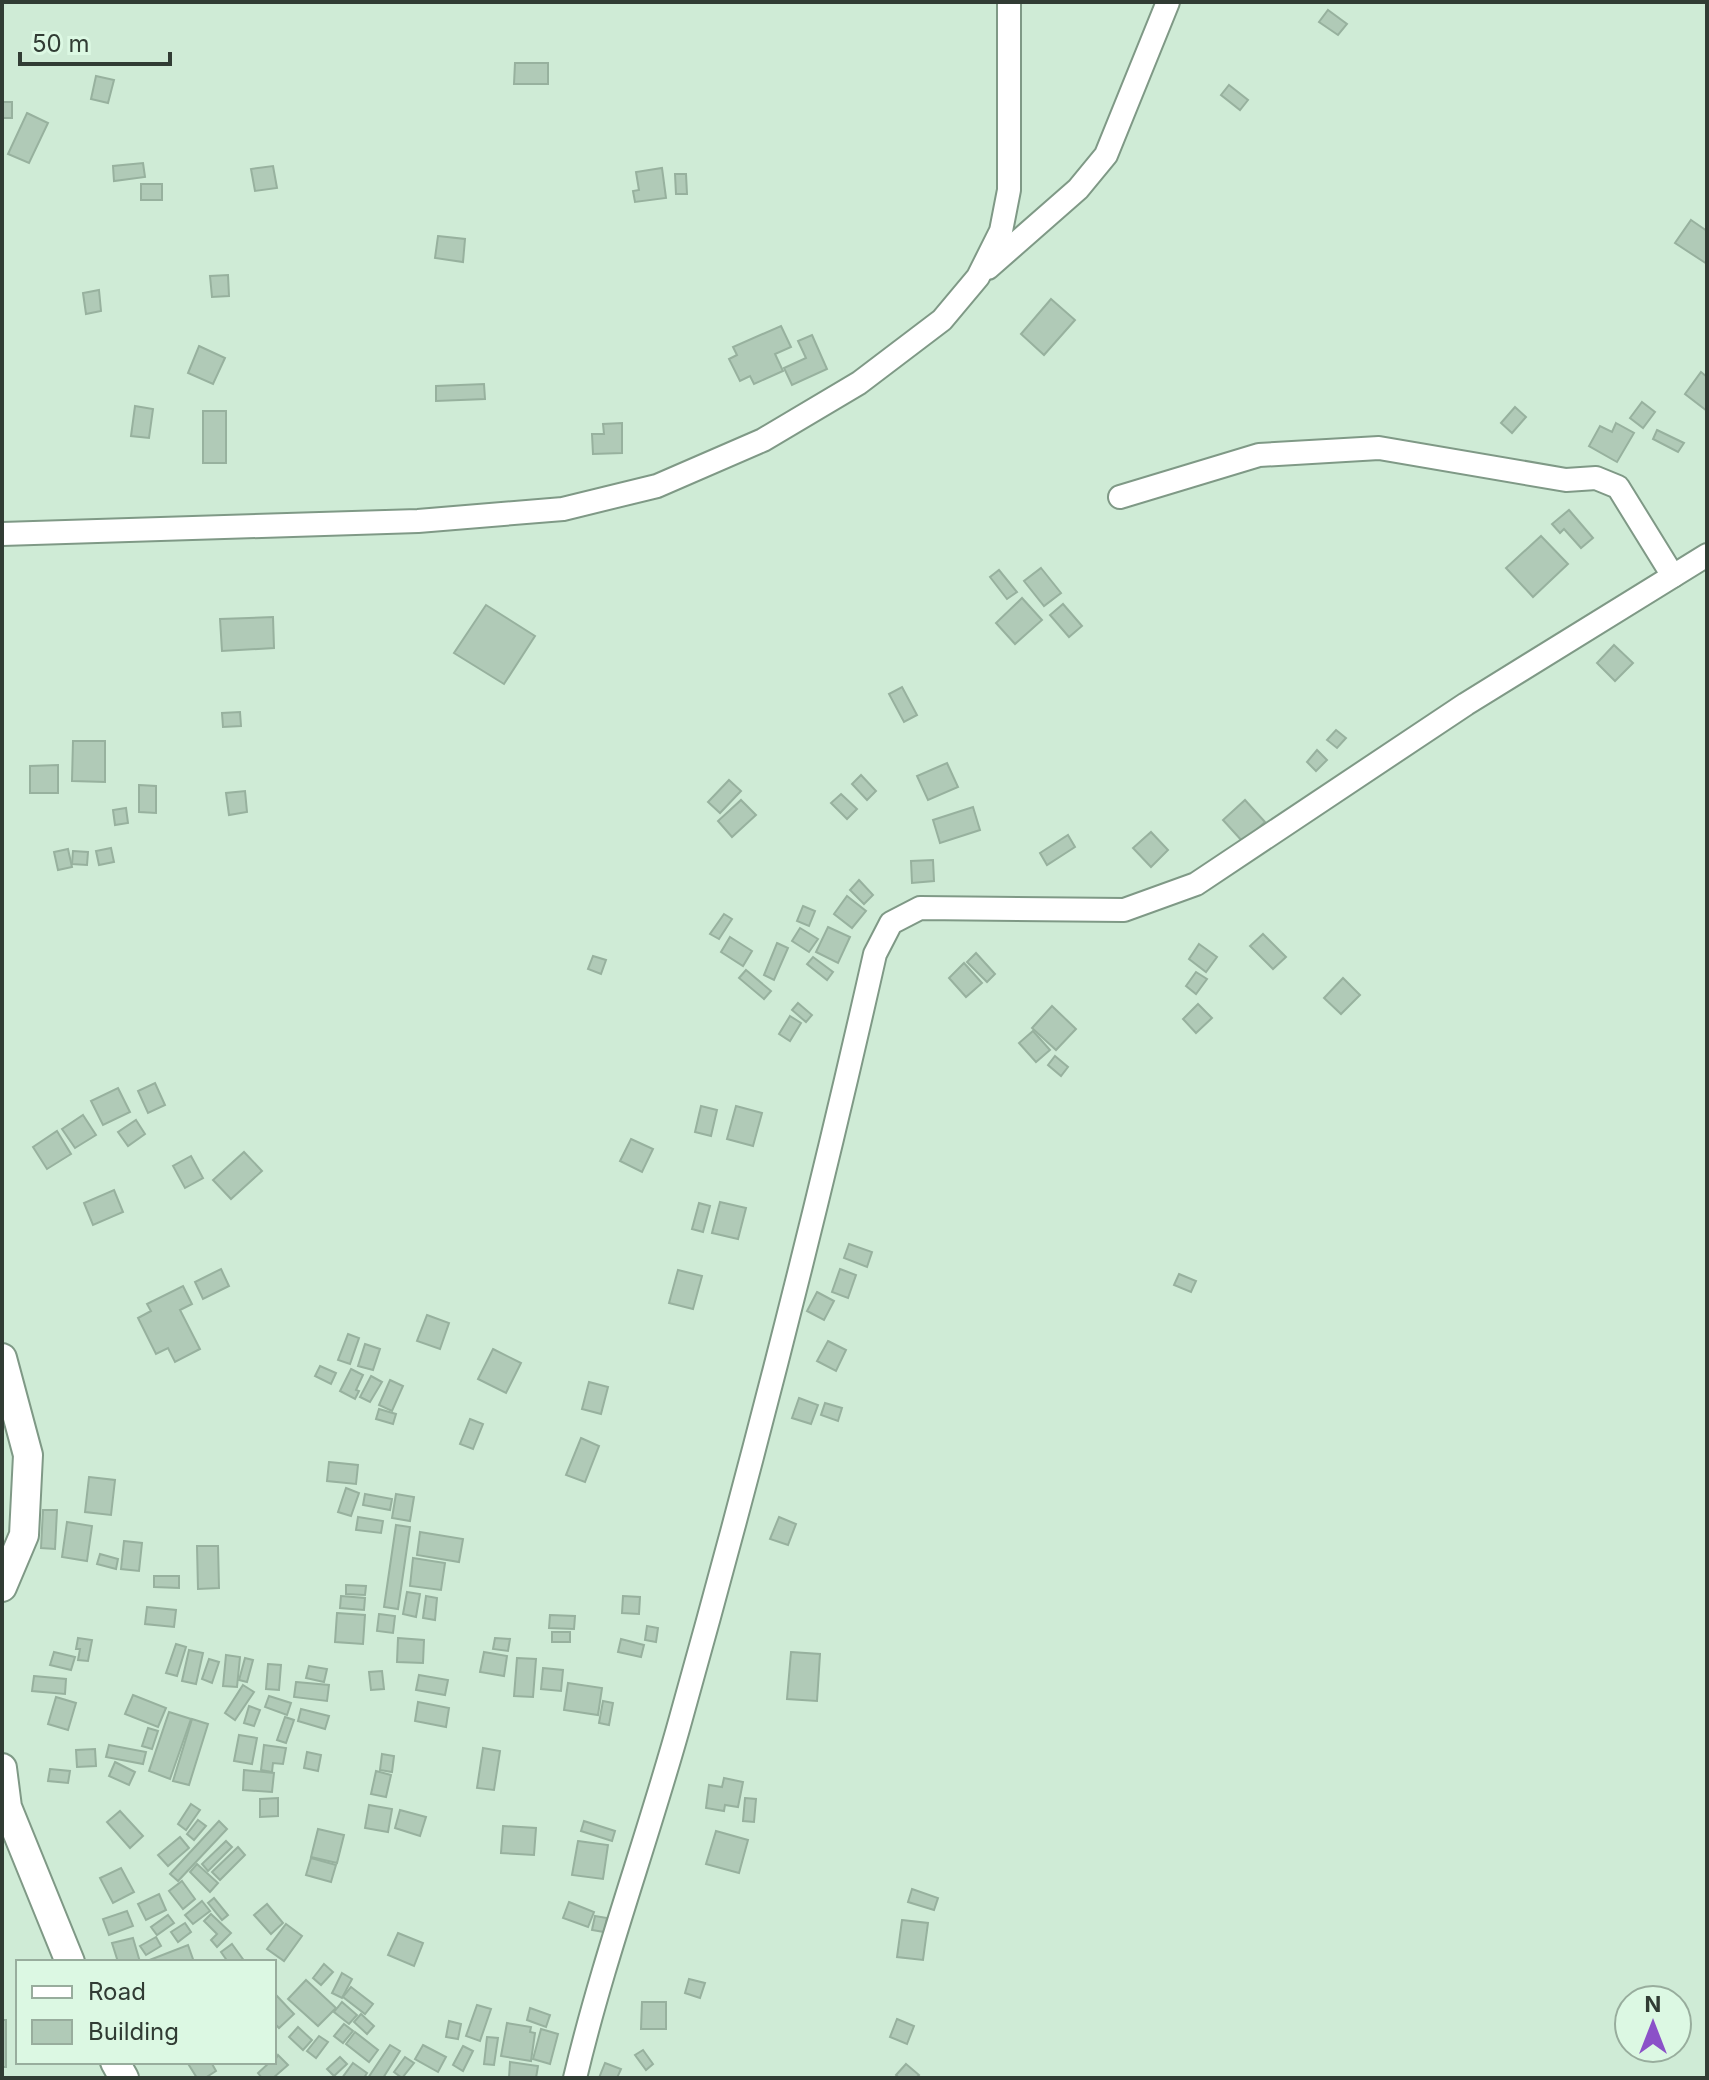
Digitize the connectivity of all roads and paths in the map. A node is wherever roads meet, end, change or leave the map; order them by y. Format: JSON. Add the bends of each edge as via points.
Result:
{"nodes":[{"id":1,"x":1009,"y":2,"type":"edge"},
{"id":2,"x":1168,"y":2,"type":"edge"},
{"id":3,"x":978,"y":277,"type":"junction"},
{"id":4,"x":1120,"y":497,"type":"dead end"},
{"id":5,"x":2,"y":534,"type":"edge"},
{"id":6,"x":1707,"y":555,"type":"edge"},
{"id":7,"x":1673,"y":576,"type":"junction"},
{"id":8,"x":2,"y":1358,"type":"edge"},
{"id":9,"x":2,"y":1587,"type":"edge"},
{"id":10,"x":2,"y":1768,"type":"edge"},
{"id":11,"x":69,"y":1960,"type":"edge"},
{"id":12,"x":575,"y":2078,"type":"edge"}],
"edges":[{"from":1,"to":3,"type":"street","via":[[1009,190],[1001,231]]},
{"from":2,"to":3,"type":"street","via":[[1106,155],[1078,189]]},
{"from":3,"to":5,"type":"street","via":[[942,320],[859,383],[763,440],[657,486],[563,509],[418,521]]},
{"from":4,"to":7,"type":"street","via":[[1259,455],[1379,448],[1566,480],[1596,478],[1618,487]]},
{"from":6,"to":7,"type":"street"},
{"from":7,"to":12,"type":"street","via":[[1466,704],[1196,884],[1124,910],[920,908],[891,923],[875,954],[742,1501]]},
{"from":8,"to":9,"type":"street","via":[[28,1455],[24,1535]]},
{"from":10,"to":11,"type":"street","via":[[7,1807]]}]}
